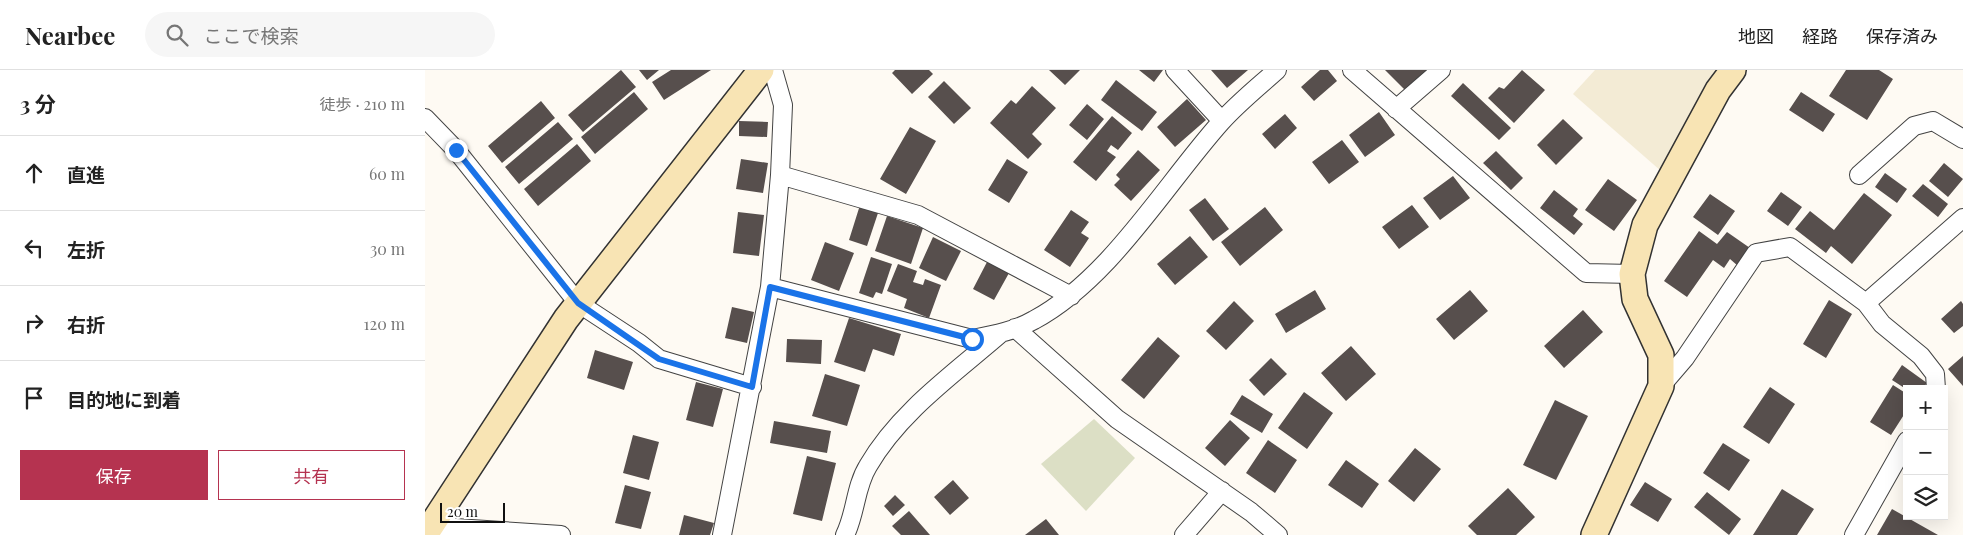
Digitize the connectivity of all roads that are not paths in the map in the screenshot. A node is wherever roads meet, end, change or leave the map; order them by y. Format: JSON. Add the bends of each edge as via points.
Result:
{"nodes":[{"id":1,"x":761,"y":70,"type":"edge"},
{"id":2,"x":773,"y":70,"type":"edge"},
{"id":3,"x":1175,"y":70,"type":"edge"},
{"id":4,"x":1277,"y":70,"type":"edge"},
{"id":5,"x":1352,"y":70,"type":"edge"},
{"id":6,"x":1441,"y":70,"type":"edge"},
{"id":7,"x":1733,"y":70,"type":"edge"},
{"id":8,"x":1396,"y":109,"type":"junction"},
{"id":9,"x":425,"y":118,"type":"edge"},
{"id":10,"x":1221,"y":121,"type":"junction"},
{"id":11,"x":1963,"y":139,"type":"edge"},
{"id":12,"x":780,"y":175,"type":"junction"},
{"id":13,"x":1859,"y":175,"type":"dead end"},
{"id":14,"x":1963,"y":218,"type":"edge"},
{"id":15,"x":1632,"y":274,"type":"junction"},
{"id":16,"x":770,"y":287,"type":"junction"},
{"id":17,"x":1071,"y":296,"type":"junction"},
{"id":18,"x":578,"y":303,"type":"junction"},
{"id":19,"x":1867,"y":303,"type":"junction"},
{"id":20,"x":1008,"y":330,"type":"junction"},
{"id":21,"x":1936,"y":385,"type":"edge"},
{"id":22,"x":1661,"y":386,"type":"junction"},
{"id":23,"x":752,"y":387,"type":"junction"},
{"id":24,"x":1903,"y":448,"type":"edge"},
{"id":25,"x":1222,"y":492,"type":"junction"},
{"id":26,"x":426,"y":525,"type":"edge"},
{"id":27,"x":561,"y":535,"type":"edge"},
{"id":28,"x":722,"y":535,"type":"edge"},
{"id":29,"x":845,"y":535,"type":"edge"},
{"id":30,"x":1184,"y":535,"type":"edge"},
{"id":31,"x":1279,"y":535,"type":"edge"},
{"id":32,"x":1594,"y":535,"type":"edge"},
{"id":33,"x":1854,"y":535,"type":"edge"}],
"edges":[{"from":1,"to":18,"type":"street"},
{"from":2,"to":12,"type":"street","via":[[783,105]]},
{"from":3,"to":10,"type":"street"},
{"from":4,"to":10,"type":"street"},
{"from":5,"to":8,"type":"street"},
{"from":6,"to":8,"type":"street"},
{"from":7,"to":15,"type":"street","via":[[1718,90],[1645,225]]},
{"from":8,"to":15,"type":"street","via":[[1586,273]]},
{"from":9,"to":18,"type":"street","via":[[456,150]]},
{"from":10,"to":17,"type":"street","via":[[1112,255]]},
{"from":11,"to":13,"type":"street","via":[[1933,121],[1914,126]]},
{"from":12,"to":16,"type":"street"},
{"from":12,"to":17,"type":"street","via":[[918,215]]},
{"from":14,"to":19,"type":"street"},
{"from":15,"to":22,"type":"street","via":[[1635,299],[1661,355]]},
{"from":16,"to":20,"type":"street","via":[[972,339]]},
{"from":16,"to":23,"type":"street"},
{"from":17,"to":20,"type":"street","via":[[1033,321]]},
{"from":18,"to":23,"type":"street","via":[[659,359]]},
{"from":18,"to":26,"type":"street"},
{"from":19,"to":21,"type":"street","via":[[1882,324],[1921,356],[1935,374]]},
{"from":19,"to":22,"type":"street","via":[[1790,248],[1756,253],[1685,358]]},
{"from":20,"to":25,"type":"street","via":[[1117,419]]},
{"from":20,"to":29,"type":"street","via":[[919,404],[889,436],[867,466]]},
{"from":22,"to":32,"type":"street"},
{"from":23,"to":28,"type":"street"},
{"from":24,"to":33,"type":"street"},
{"from":25,"to":30,"type":"street"},
{"from":25,"to":31,"type":"street"},
{"from":26,"to":27,"type":"street"}]}
